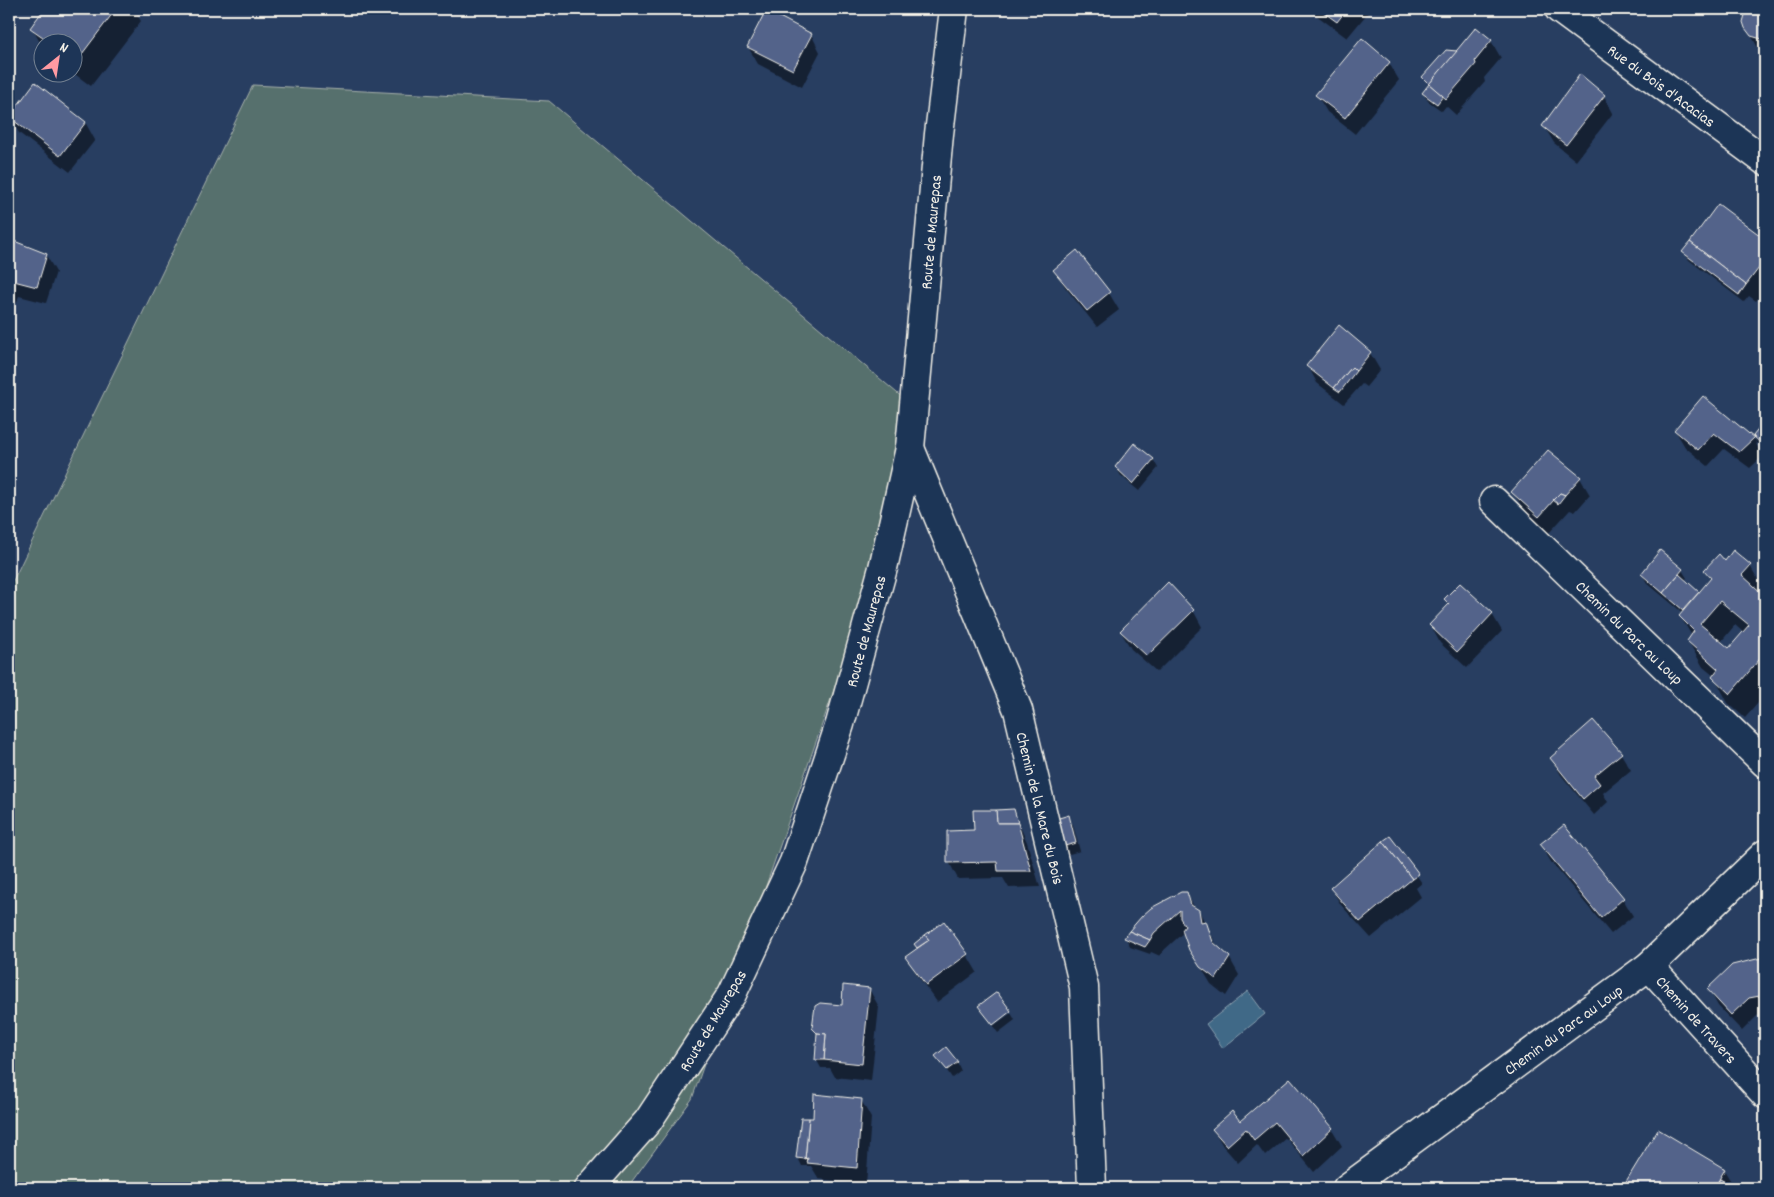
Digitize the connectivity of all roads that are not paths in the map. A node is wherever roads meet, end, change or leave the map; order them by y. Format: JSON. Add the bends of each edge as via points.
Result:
{"nodes":[{"id":1,"x":954,"y":9,"type":"edge"},
{"id":2,"x":1559,"y":9,"type":"edge"},
{"id":3,"x":1765,"y":161,"type":"edge"},
{"id":4,"x":910,"y":448,"type":"junction"},
{"id":5,"x":1494,"y":501,"type":"dead end"},
{"id":6,"x":1765,"y":763,"type":"edge"},
{"id":7,"x":1765,"y":854,"type":"edge"},
{"id":8,"x":1649,"y":966,"type":"junction"},
{"id":9,"x":1765,"y":1094,"type":"edge"},
{"id":10,"x":589,"y":1188,"type":"edge"},
{"id":11,"x":1092,"y":1188,"type":"edge"},
{"id":12,"x":1347,"y":1188,"type":"edge"}],
"edges":[{"from":1,"to":4,"type":"street","name":"Route de Maurepas"},
{"from":2,"to":3,"type":"street","name":"Rue du Bois d'Acacias"},
{"from":4,"to":10,"type":"street","name":"Route de Maurepas","via":[[883,568],[842,715],[794,862],[732,994],[648,1121]]},
{"from":4,"to":11,"type":"street","name":"Chemin de la Mare du Bois","via":[[1018,710],[1084,987]]},
{"from":5,"to":6,"type":"street","name":"Chemin du Parc au Loup"},
{"from":7,"to":8,"type":"street","name":"Chemin du Parc au Loup"},
{"from":8,"to":9,"type":"street","name":"Chemin de Travers"},
{"from":8,"to":12,"type":"street","name":"Chemin du Parc au Loup"}]}
